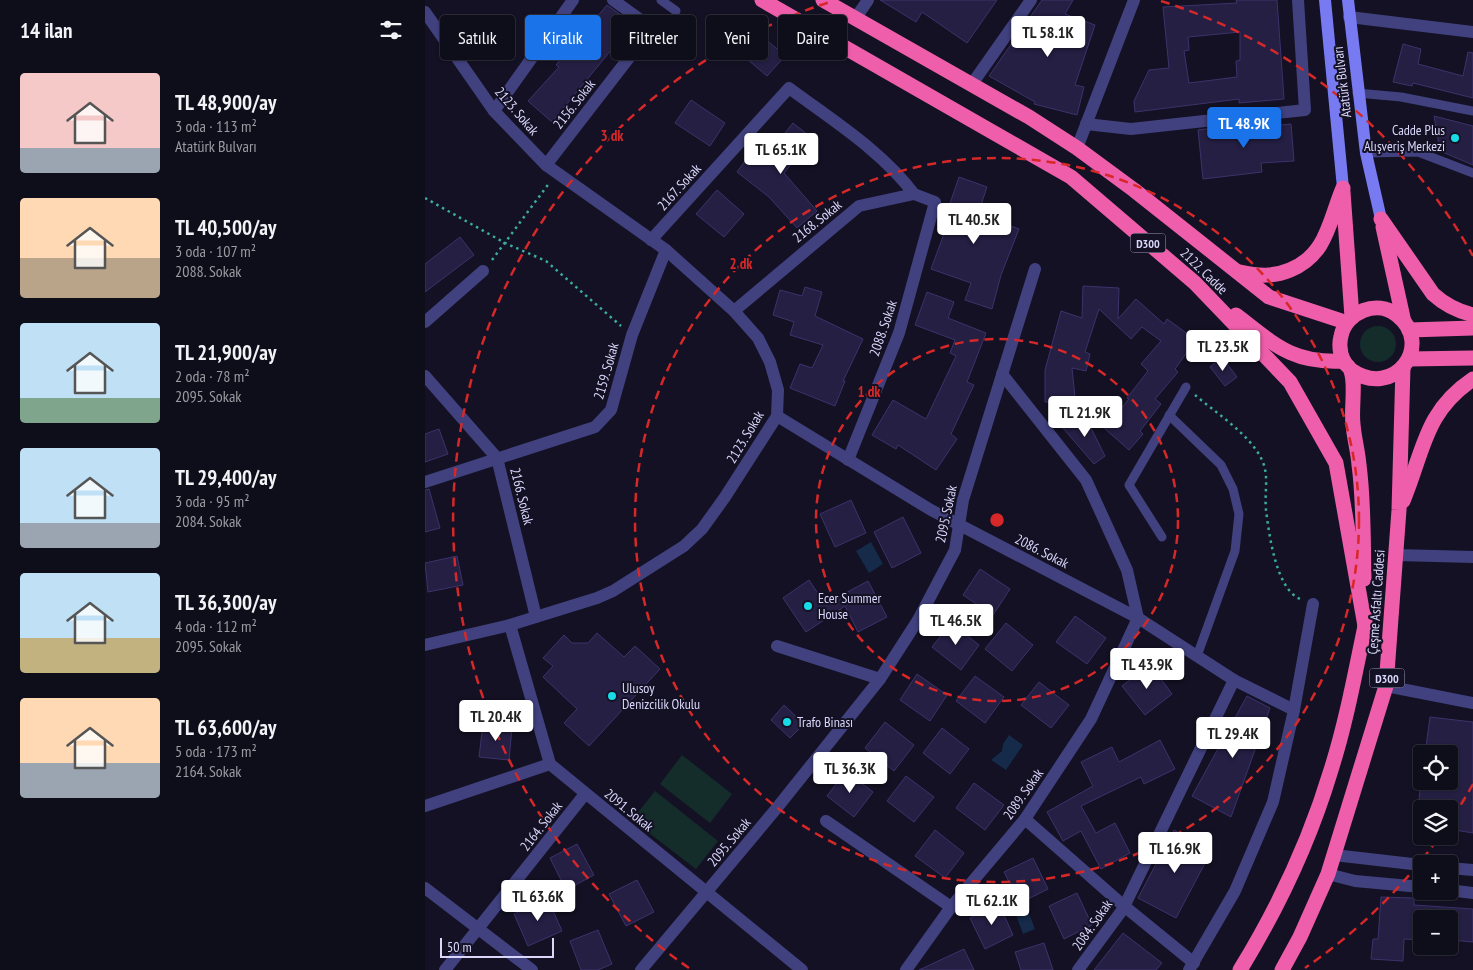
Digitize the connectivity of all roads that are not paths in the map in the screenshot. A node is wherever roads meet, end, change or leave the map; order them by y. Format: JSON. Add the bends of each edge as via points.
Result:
{"nodes":[{"id":1,"x":573,"y":0,"type":"edge"},
{"id":2,"x":613,"y":0,"type":"edge"},
{"id":3,"x":661,"y":0,"type":"edge"},
{"id":4,"x":762,"y":0,"type":"edge"},
{"id":5,"x":823,"y":0,"type":"edge"},
{"id":6,"x":868,"y":0,"type":"edge"},
{"id":7,"x":1031,"y":0,"type":"edge"},
{"id":8,"x":1134,"y":0,"type":"edge"},
{"id":9,"x":1298,"y":0,"type":"edge"},
{"id":10,"x":1325,"y":0,"type":"edge"},
{"id":11,"x":1348,"y":0,"type":"edge"},
{"id":12,"x":676,"y":11,"type":"dead end"},
{"id":13,"x":425,"y":12,"type":"edge"},
{"id":14,"x":1349,"y":17,"type":"junction"},
{"id":15,"x":855,"y":19,"type":"junction"},
{"id":16,"x":1473,"y":32,"type":"edge"},
{"id":17,"x":972,"y":84,"type":"junction"},
{"id":18,"x":1357,"y":94,"type":"junction"},
{"id":19,"x":1473,"y":110,"type":"edge"},
{"id":20,"x":494,"y":111,"type":"junction"},
{"id":21,"x":1086,"y":124,"type":"junction"},
{"id":22,"x":1077,"y":148,"type":"junction"},
{"id":23,"x":1366,"y":153,"type":"junction"},
{"id":24,"x":546,"y":165,"type":"junction"},
{"id":25,"x":1473,"y":173,"type":"edge"},
{"id":26,"x":1343,"y":188,"type":"junction"},
{"id":27,"x":914,"y":194,"type":"junction"},
{"id":28,"x":1381,"y":218,"type":"junction"},
{"id":29,"x":651,"y":240,"type":"junction"},
{"id":30,"x":666,"y":250,"type":"junction"},
{"id":31,"x":1035,"y":268,"type":"dead end"},
{"id":32,"x":1233,"y":270,"type":"junction"},
{"id":33,"x":483,"y":271,"type":"road end"},
{"id":34,"x":1195,"y":283,"type":"junction"},
{"id":35,"x":734,"y":311,"type":"junction"},
{"id":36,"x":1473,"y":315,"type":"edge"},
{"id":37,"x":1349,"y":319,"type":"junction"},
{"id":38,"x":425,"y":322,"type":"edge"},
{"id":39,"x":1407,"y":326,"type":"junction"},
{"id":40,"x":1473,"y":328,"type":"edge"},
{"id":41,"x":1473,"y":358,"type":"edge"},
{"id":42,"x":1406,"y":363,"type":"junction"},
{"id":43,"x":1347,"y":366,"type":"junction"},
{"id":44,"x":1003,"y":374,"type":"junction"},
{"id":45,"x":425,"y":376,"type":"edge"},
{"id":46,"x":1473,"y":379,"type":"edge"},
{"id":47,"x":1186,"y":387,"type":"road end"},
{"id":48,"x":1169,"y":415,"type":"junction"},
{"id":49,"x":777,"y":416,"type":"junction"},
{"id":50,"x":497,"y":458,"type":"junction"},
{"id":51,"x":848,"y":460,"type":"junction"},
{"id":52,"x":425,"y":482,"type":"edge"},
{"id":53,"x":1399,"y":510,"type":"junction"},
{"id":54,"x":959,"y":525,"type":"junction"},
{"id":55,"x":1162,"y":537,"type":"dead end"},
{"id":56,"x":1396,"y":555,"type":"junction"},
{"id":57,"x":1473,"y":558,"type":"edge"},
{"id":58,"x":1313,"y":604,"type":"road end"},
{"id":59,"x":536,"y":617,"type":"junction"},
{"id":60,"x":1138,"y":618,"type":"junction"},
{"id":61,"x":510,"y":625,"type":"junction"},
{"id":62,"x":1365,"y":626,"type":"junction"},
{"id":63,"x":425,"y":645,"type":"edge"},
{"id":64,"x":777,"y":646,"type":"dead end"},
{"id":65,"x":1197,"y":656,"type":"junction"},
{"id":66,"x":880,"y":679,"type":"junction"},
{"id":67,"x":1234,"y":680,"type":"junction"},
{"id":68,"x":1386,"y":686,"type":"junction"},
{"id":69,"x":1473,"y":703,"type":"edge"},
{"id":70,"x":1294,"y":710,"type":"junction"},
{"id":71,"x":550,"y":764,"type":"junction"},
{"id":72,"x":585,"y":794,"type":"junction"},
{"id":73,"x":425,"y":806,"type":"edge"},
{"id":74,"x":1025,"y":819,"type":"junction"},
{"id":75,"x":826,"y":821,"type":"dead end"},
{"id":76,"x":1334,"y":855,"type":"junction"},
{"id":77,"x":1413,"y":864,"type":"edge"},
{"id":78,"x":1458,"y":869,"type":"edge"},
{"id":79,"x":1473,"y":870,"type":"edge"},
{"id":80,"x":1328,"y":874,"type":"junction"},
{"id":81,"x":1413,"y":886,"type":"edge"},
{"id":82,"x":425,"y":888,"type":"edge"},
{"id":83,"x":707,"y":891,"type":"junction"},
{"id":84,"x":1458,"y":891,"type":"edge"},
{"id":85,"x":1473,"y":892,"type":"edge"},
{"id":86,"x":1124,"y":906,"type":"junction"},
{"id":87,"x":951,"y":907,"type":"junction"},
{"id":88,"x":478,"y":930,"type":"junction"},
{"id":89,"x":1192,"y":966,"type":"edge"},
{"id":90,"x":445,"y":970,"type":"edge"},
{"id":91,"x":532,"y":970,"type":"edge"},
{"id":92,"x":641,"y":970,"type":"edge"},
{"id":93,"x":802,"y":970,"type":"edge"},
{"id":94,"x":906,"y":970,"type":"edge"},
{"id":95,"x":1078,"y":970,"type":"edge"},
{"id":96,"x":1240,"y":970,"type":"edge"},
{"id":97,"x":1282,"y":970,"type":"edge"}],
"edges":[{"from":1,"to":20,"type":"street"},
{"from":2,"to":24,"type":"street","name":"2156. Sokak","via":[[652,28]]},
{"from":3,"to":12,"type":"lane"},
{"from":4,"to":34,"type":"highway","name":"2122. Cadde","number":"D300","via":[[1071,177]]},
{"from":5,"to":15,"type":"highway","name":"2122. Cadde","number":"D300"},
{"from":6,"to":15,"type":"street"},
{"from":7,"to":17,"type":"street"},
{"from":8,"to":21,"type":"street"},
{"from":9,"to":21,"type":"street","via":[[1305,110],[1131,129]]},
{"from":10,"to":26,"type":"main road","name":"Atatürk Bulvarı"},
{"from":11,"to":14,"type":"main road","name":"Atatürk Bulvarı","number":"D300"},
{"from":13,"to":20,"type":"street","name":"2123. Sokak"},
{"from":14,"to":16,"type":"street"},
{"from":14,"to":18,"type":"main road","name":"Atatürk Bulvarı","number":"D300"},
{"from":15,"to":17,"type":"highway","name":"2122. Cadde","number":"D300"},
{"from":17,"to":22,"type":"highway","name":"2122. Cadde","number":"D300"},
{"from":18,"to":19,"type":"lane","via":[[1401,97]]},
{"from":18,"to":23,"type":"main road","name":"Atatürk Bulvarı","number":"D300"},
{"from":20,"to":24,"type":"street","name":"2123. Sokak"},
{"from":21,"to":22,"type":"street"},
{"from":22,"to":32,"type":"highway","name":"2122. Cadde","number":"D300"},
{"from":23,"to":25,"type":"lane","via":[[1418,152]]},
{"from":23,"to":28,"type":"main road","name":"Atatürk Bulvarı","number":"D300"},
{"from":24,"to":29,"type":"street","name":"2123. Sokak"},
{"from":26,"to":32,"type":"highway","via":[[1322,244],[1303,265],[1273,275],[1258,276]]},
{"from":26,"to":37,"type":"highway"},
{"from":27,"to":29,"type":"street","name":"2167. Sokak","via":[[901,176],[789,88]]},
{"from":27,"to":35,"type":"street","name":"2168. Sokak","via":[[859,206]]},
{"from":27,"to":51,"type":"street","name":"2088. Sokak","via":[[935,202],[899,333]]},
{"from":28,"to":36,"type":"highway","via":[[1433,294],[1443,304]]},
{"from":28,"to":39,"type":"highway","number":"D300"},
{"from":29,"to":30,"type":"street","name":"2123. Sokak"},
{"from":30,"to":35,"type":"street","name":"2123. Sokak"},
{"from":30,"to":50,"type":"street","name":"2159. Sokak","via":[[632,335],[611,410],[595,427]]},
{"from":31,"to":44,"type":"street","name":"2095. Sokak"},
{"from":32,"to":37,"type":"highway","name":"2122. Cadde","number":"D300","via":[[1269,297]]},
{"from":33,"to":38,"type":"street"},
{"from":34,"to":43,"type":"highway","via":[[1276,346],[1299,358]]},
{"from":34,"to":62,"type":"highway","name":"2122. Cadde","number":"D300","via":[[1290,382],[1336,463]]},
{"from":35,"to":49,"type":"street","name":"2123. Sokak","via":[[758,338],[770,362],[778,390]]},
{"from":37,"to":39,"type":"highway","via":[[1362,311],[1379,308],[1396,314]]},
{"from":37,"to":43,"type":"highway","via":[[1340,337],[1340,349]]},
{"from":39,"to":40,"type":"highway"},
{"from":39,"to":42,"type":"highway","number":"D300","via":[[1411,350]]},
{"from":41,"to":42,"type":"highway"},
{"from":42,"to":43,"type":"highway","via":[[1394,375],[1383,380],[1361,377]]},
{"from":42,"to":53,"type":"highway","name":"Çeşme Asfaltı Caddesi","number":"D300"},
{"from":43,"to":62,"type":"highway","via":[[1363,517]]},
{"from":44,"to":54,"type":"street","name":"2095. Sokak","via":[[963,500]]},
{"from":44,"to":60,"type":"street","via":[[1086,480],[1127,570]]},
{"from":45,"to":50,"type":"street","name":"2166. Sokak"},
{"from":46,"to":53,"type":"highway","via":[[1455,391],[1433,419]]},
{"from":47,"to":48,"type":"lane"},
{"from":48,"to":55,"type":"lane","via":[[1129,485]]},
{"from":48,"to":65,"type":"lane","via":[[1221,465],[1233,489],[1239,514],[1235,551]]},
{"from":49,"to":51,"type":"street","name":"2086. Sokak"},
{"from":49,"to":59,"type":"street","name":"2123. Sokak","via":[[725,497],[702,529],[684,546],[613,591]]},
{"from":50,"to":52,"type":"street","name":"2159. Sokak"},
{"from":50,"to":59,"type":"street","name":"2166. Sokak"},
{"from":51,"to":54,"type":"street","name":"2086. Sokak"},
{"from":53,"to":56,"type":"highway","name":"Çeşme Asfaltı Caddesi","number":"D300"},
{"from":54,"to":60,"type":"street","name":"2086. Sokak"},
{"from":54,"to":66,"type":"street","name":"2095. Sokak","via":[[955,550],[919,620]]},
{"from":56,"to":57,"type":"street"},
{"from":56,"to":68,"type":"highway","name":"Çeşme Asfaltı Caddesi","number":"D300"},
{"from":58,"to":70,"type":"street"},
{"from":59,"to":61,"type":"street","name":"2123. Sokak"},
{"from":60,"to":65,"type":"street","name":"2086. Sokak"},
{"from":60,"to":74,"type":"street","name":"2089. Sokak","via":[[1091,719]]},
{"from":61,"to":63,"type":"street","name":"2123. Sokak"},
{"from":61,"to":71,"type":"street"},
{"from":62,"to":96,"type":"highway","name":"Çeşme Asfaltı Caddesi","number":"D300","via":[[1328,779],[1288,882]]},
{"from":64,"to":66,"type":"street"},
{"from":65,"to":67,"type":"street","name":"2086. Sokak"},
{"from":66,"to":83,"type":"street","name":"2095. Sokak"},
{"from":67,"to":70,"type":"street","name":"2086. Sokak"},
{"from":67,"to":86,"type":"street","name":"2084. Sokak"},
{"from":68,"to":69,"type":"street"},
{"from":68,"to":76,"type":"highway","name":"Çeşme Asfaltı Caddesi","number":"D300"},
{"from":70,"to":89,"type":"street","via":[[1273,802],[1235,891]]},
{"from":71,"to":72,"type":"street","name":"2091. Sokak"},
{"from":71,"to":73,"type":"street"},
{"from":72,"to":83,"type":"street","name":"2091. Sokak"},
{"from":72,"to":88,"type":"street","name":"2164. Sokak"},
{"from":74,"to":86,"type":"street"},
{"from":74,"to":87,"type":"street","name":"2089. Sokak"},
{"from":75,"to":87,"type":"street"},
{"from":76,"to":77,"type":"street"},
{"from":76,"to":80,"type":"highway","name":"Çeşme Asfaltı Caddesi","number":"D300"},
{"from":78,"to":79,"type":"street"},
{"from":80,"to":81,"type":"street","via":[[1355,881]]},
{"from":80,"to":97,"type":"highway","name":"Çeşme Asfaltı Caddesi","number":"D300"},
{"from":82,"to":88,"type":"street"},
{"from":83,"to":92,"type":"street","name":"2095. Sokak"},
{"from":83,"to":93,"type":"street","name":"2091. Sokak"},
{"from":84,"to":85,"type":"street"},
{"from":86,"to":89,"type":"street"},
{"from":86,"to":95,"type":"street","name":"2084. Sokak"},
{"from":87,"to":94,"type":"street","name":"2089. Sokak"},
{"from":88,"to":90,"type":"street","name":"2164. Sokak"},
{"from":88,"to":91,"type":"street"}]}
